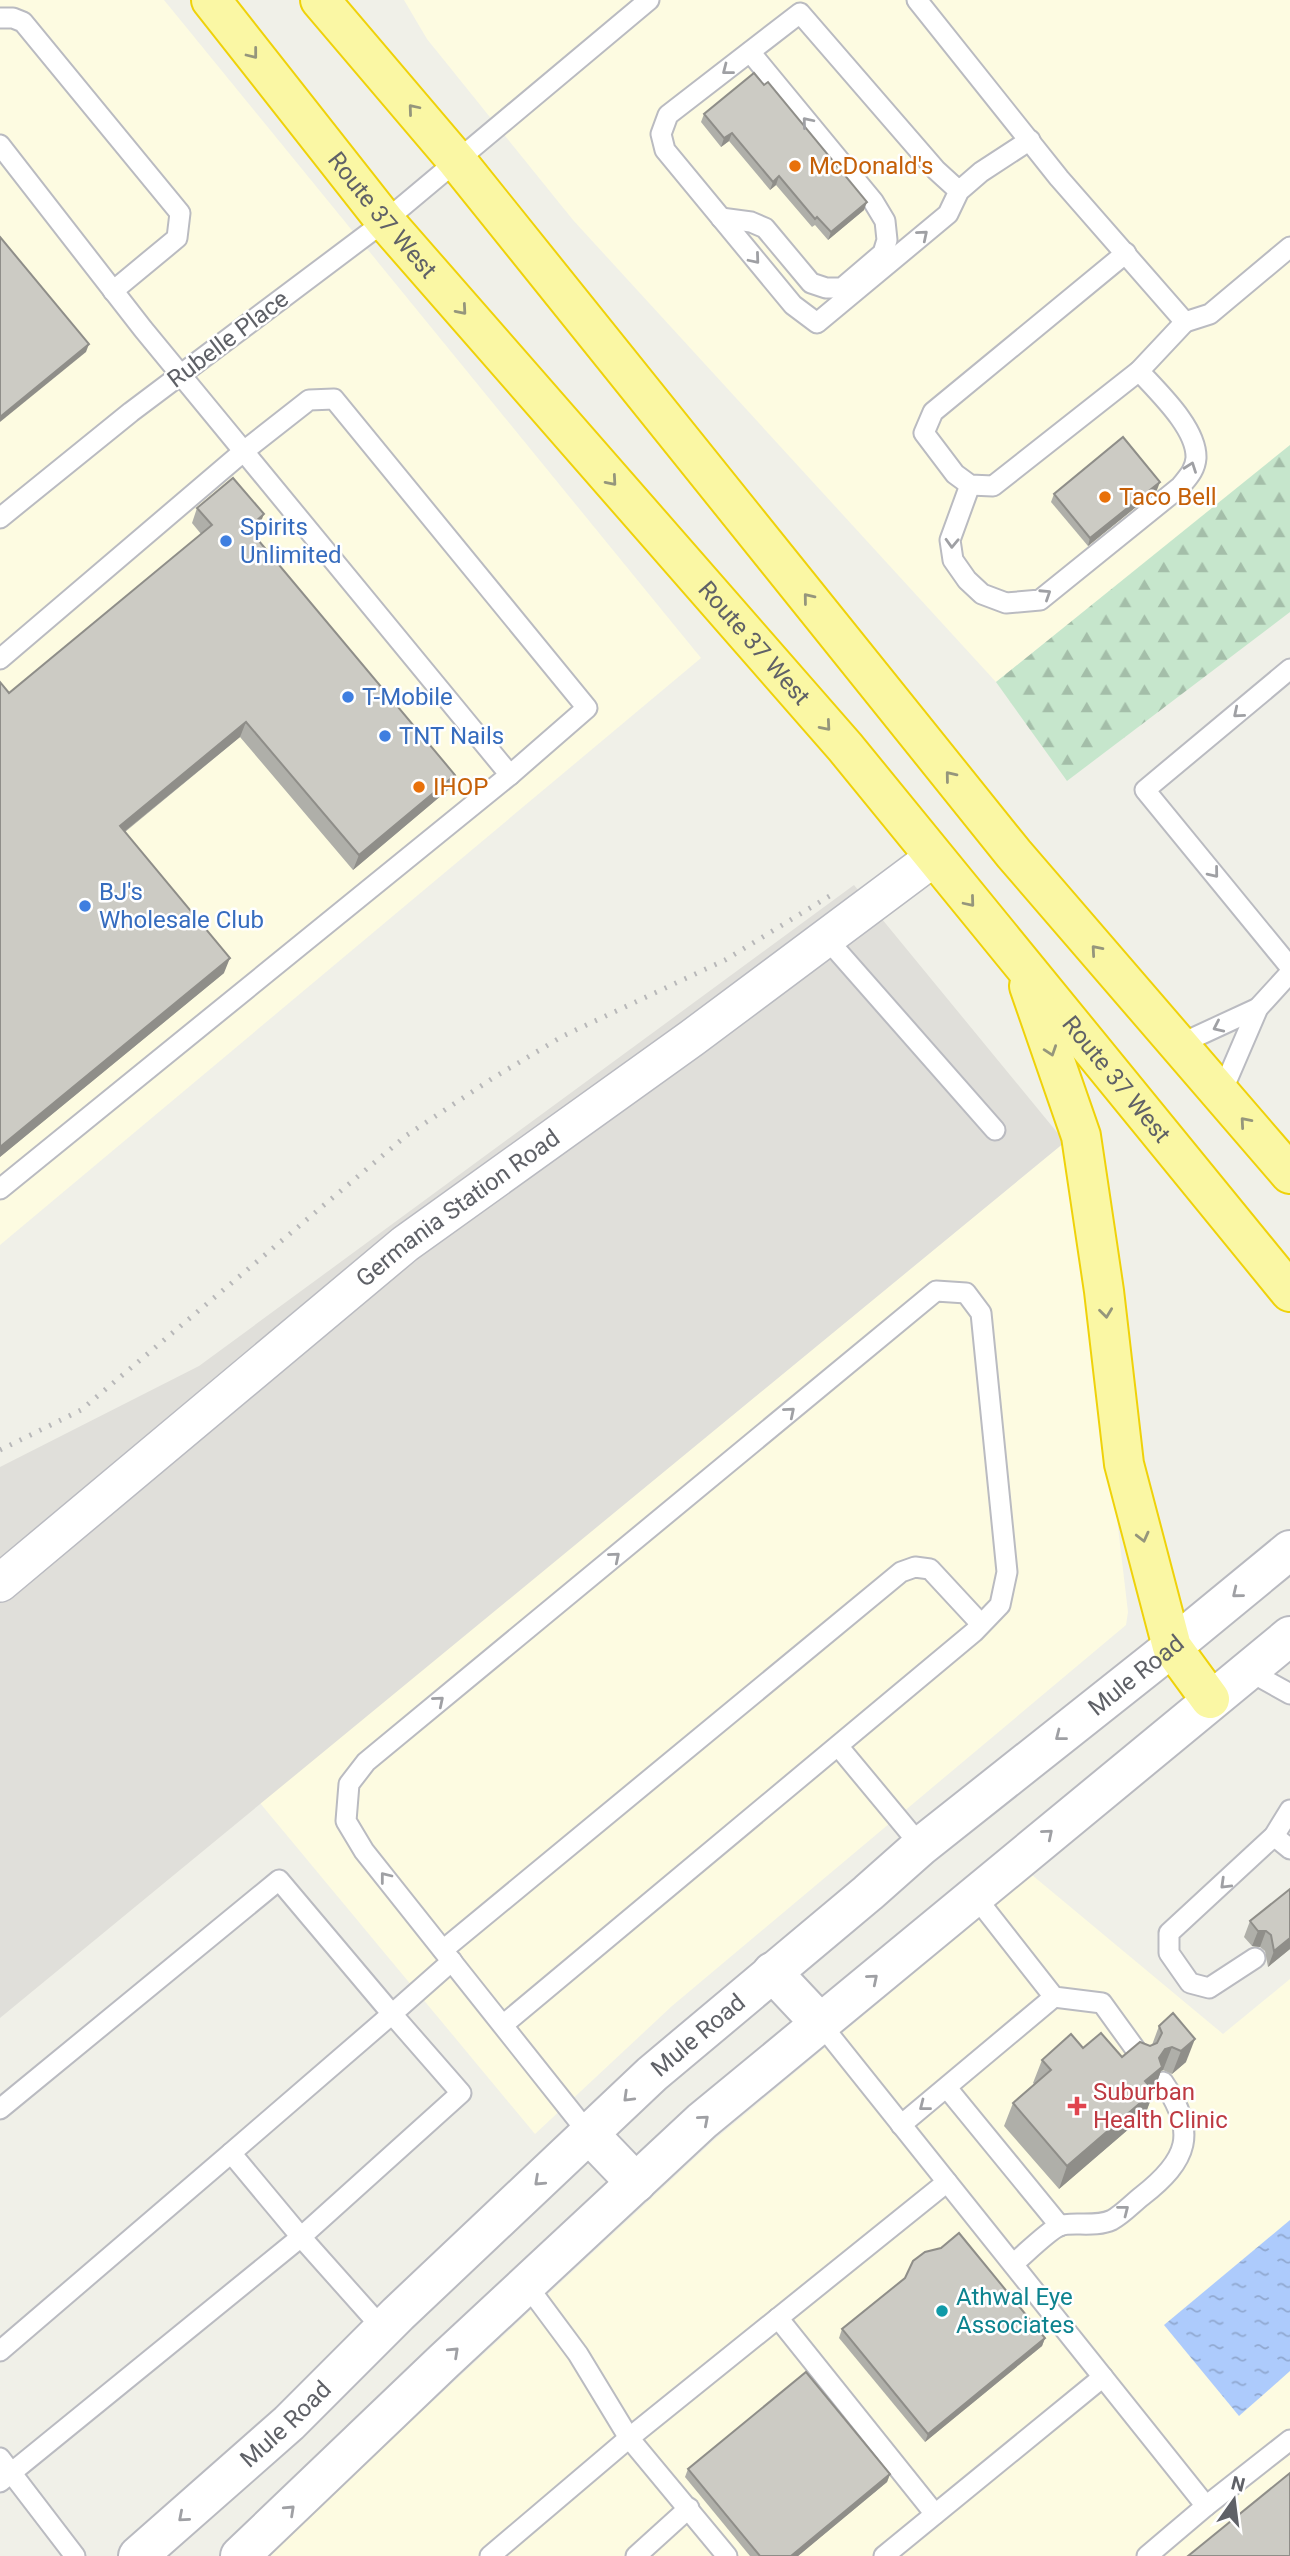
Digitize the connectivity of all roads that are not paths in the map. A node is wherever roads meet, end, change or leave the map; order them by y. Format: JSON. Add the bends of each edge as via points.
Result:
{"nodes":[{"id":1,"x":211,"y":0,"type":"edge"},
{"id":2,"x":320,"y":0,"type":"edge"},
{"id":3,"x":649,"y":0,"type":"edge"},
{"id":4,"x":918,"y":0,"type":"edge"},
{"id":5,"x":0,"y":18,"type":"edge"},
{"id":6,"x":750,"y":52,"type":"junction"},
{"id":7,"x":1030,"y":140,"type":"junction"},
{"id":8,"x":0,"y":145,"type":"edge"},
{"id":9,"x":457,"y":161,"type":"junction"},
{"id":10,"x":959,"y":191,"type":"junction"},
{"id":11,"x":721,"y":218,"type":"junction"},
{"id":12,"x":386,"y":221,"type":"junction"},
{"id":13,"x":1290,"y":247,"type":"edge"},
{"id":14,"x":1126,"y":253,"type":"junction"},
{"id":15,"x":113,"y":291,"type":"junction"},
{"id":16,"x":1185,"y":322,"type":"junction"},
{"id":17,"x":1139,"y":371,"type":"junction"},
{"id":18,"x":181,"y":375,"type":"junction"},
{"id":19,"x":244,"y":451,"type":"junction"},
{"id":20,"x":971,"y":485,"type":"junction"},
{"id":21,"x":0,"y":518,"type":"edge"},
{"id":22,"x":0,"y":659,"type":"edge"},
{"id":23,"x":1290,"y":670,"type":"edge"},
{"id":24,"x":510,"y":775,"type":"junction"},
{"id":25,"x":933,"y":858,"type":"junction"},
{"id":26,"x":826,"y":938,"type":"junction"},
{"id":27,"x":1021,"y":963,"type":"junction"},
{"id":28,"x":1290,"y":967,"type":"edge"},
{"id":29,"x":1290,"y":973,"type":"edge"},
{"id":30,"x":1258,"y":1008,"type":"junction"},
{"id":31,"x":1178,"y":1045,"type":"junction"},
{"id":32,"x":1221,"y":1094,"type":"junction"},
{"id":33,"x":995,"y":1130,"type":"dead end"},
{"id":34,"x":1290,"y":1174,"type":"edge"},
{"id":35,"x":0,"y":1189,"type":"edge"},
{"id":36,"x":1290,"y":1292,"type":"edge"},
{"id":37,"x":1290,"y":1550,"type":"edge"},
{"id":38,"x":0,"y":1583,"type":"edge"},
{"id":39,"x":981,"y":1624,"type":"junction"},
{"id":40,"x":1290,"y":1636,"type":"edge"},
{"id":41,"x":1171,"y":1647,"type":"junction"},
{"id":42,"x":1247,"y":1670,"type":"junction"},
{"id":43,"x":1290,"y":1694,"type":"edge"},
{"id":44,"x":1210,"y":1699,"type":"junction"},
{"id":45,"x":838,"y":1746,"type":"junction"},
{"id":46,"x":1290,"y":1810,"type":"edge"},
{"id":47,"x":1274,"y":1836,"type":"junction"},
{"id":48,"x":921,"y":1846,"type":"junction"},
{"id":49,"x":1290,"y":1849,"type":"edge"},
{"id":50,"x":974,"y":1895,"type":"junction"},
{"id":51,"x":448,"y":1955,"type":"junction"},
{"id":52,"x":1255,"y":1958,"type":"dead end"},
{"id":53,"x":772,"y":1972,"type":"junction"},
{"id":54,"x":1054,"y":1997,"type":"junction"},
{"id":55,"x":392,"y":2014,"type":"junction"},
{"id":56,"x":820,"y":2023,"type":"junction"},
{"id":57,"x":503,"y":2025,"type":"junction"},
{"id":58,"x":1141,"y":2057,"type":"edge"},
{"id":59,"x":1163,"y":2082,"type":"edge"},
{"id":60,"x":947,"y":2088,"type":"junction"},
{"id":61,"x":0,"y":2109,"type":"edge"},
{"id":62,"x":901,"y":2124,"type":"junction"},
{"id":63,"x":589,"y":2134,"type":"junction"},
{"id":64,"x":231,"y":2153,"type":"junction"},
{"id":65,"x":947,"y":2182,"type":"junction"},
{"id":66,"x":635,"y":2183,"type":"junction"},
{"id":67,"x":1060,"y":2225,"type":"junction"},
{"id":68,"x":301,"y":2237,"type":"junction"},
{"id":69,"x":1013,"y":2264,"type":"junction"},
{"id":70,"x":526,"y":2284,"type":"junction"},
{"id":71,"x":778,"y":2318,"type":"junction"},
{"id":72,"x":383,"y":2329,"type":"junction"},
{"id":73,"x":0,"y":2351,"type":"edge"},
{"id":74,"x":1103,"y":2377,"type":"junction"},
{"id":75,"x":629,"y":2438,"type":"junction"},
{"id":76,"x":1290,"y":2440,"type":"edge"},
{"id":77,"x":3,"y":2471,"type":"edge"},
{"id":78,"x":1206,"y":2506,"type":"junction"},
{"id":79,"x":689,"y":2508,"type":"junction"},
{"id":80,"x":935,"y":2514,"type":"junction"},
{"id":81,"x":75,"y":2556,"type":"edge"},
{"id":82,"x":138,"y":2556,"type":"edge"},
{"id":83,"x":240,"y":2556,"type":"edge"},
{"id":84,"x":490,"y":2556,"type":"edge"},
{"id":85,"x":636,"y":2556,"type":"edge"},
{"id":86,"x":727,"y":2556,"type":"edge"},
{"id":87,"x":884,"y":2556,"type":"edge"},
{"id":88,"x":1147,"y":2556,"type":"edge"}],
"edges":[{"from":1,"to":12,"type":"highway","name":"Route 37 West","one_way":true},
{"from":9,"to":2,"type":"highway","one_way":true},
{"from":3,"to":9,"type":"lane","name":"Rubelle Place"},
{"from":4,"to":7,"type":"lane"},
{"from":5,"to":15,"type":"lane","via":[[23,22],[180,213],[177,237]]},
{"from":6,"to":10,"type":"lane","via":[[800,13]]},
{"from":6,"to":11,"type":"lane","one_way":true,"via":[[668,116],[661,134],[665,150]]},
{"from":11,"to":6,"type":"lane","one_way":true,"via":[[765,228],[811,283],[826,288],[842,288],[883,253],[887,240],[885,221],[873,201]]},
{"from":7,"to":10,"type":"lane"},
{"from":7,"to":14,"type":"lane"},
{"from":8,"to":15,"type":"lane"},
{"from":9,"to":12,"type":"lane","name":"Rubelle Place"},
{"from":31,"to":9,"type":"highway","one_way":true,"via":[[1006,845]]},
{"from":11,"to":10,"type":"lane","one_way":true,"via":[[793,305],[817,323],[948,214]]},
{"from":12,"to":18,"type":"lane","name":"Rubelle Place"},
{"from":12,"to":25,"type":"highway","name":"Route 37 West","one_way":true,"via":[[845,747]]},
{"from":13,"to":16,"type":"lane","via":[[1209,314]]},
{"from":14,"to":16,"type":"lane"},
{"from":14,"to":20,"type":"lane","via":[[933,412],[924,433],[955,474]]},
{"from":15,"to":18,"type":"lane"},
{"from":16,"to":17,"type":"lane"},
{"from":17,"to":20,"type":"lane","via":[[993,486]]},
{"from":20,"to":17,"type":"lane","one_way":true,"via":[[950,540],[953,560],[982,594],[1006,603],[1040,600],[1192,473],[1196,459],[1193,440],[1175,411]]},
{"from":18,"to":19,"type":"lane"},
{"from":18,"to":21,"type":"lane","name":"Rubelle Place"},
{"from":19,"to":22,"type":"lane"},
{"from":19,"to":24,"type":"lane"},
{"from":19,"to":24,"type":"lane","via":[[309,400],[334,399],[587,708]]},
{"from":23,"to":28,"type":"lane","one_way":true,"via":[[1145,790]]},
{"from":24,"to":35,"type":"lane"},
{"from":25,"to":26,"type":"street","name":"Germania Station Road"},
{"from":25,"to":27,"type":"highway","name":"Route 37 West","one_way":true},
{"from":26,"to":33,"type":"lane"},
{"from":26,"to":38,"type":"street","name":"Germania Station Road","via":[[405,1244]]},
{"from":27,"to":36,"type":"highway","name":"Route 37 West"},
{"from":27,"to":41,"type":"highway","one_way":true,"via":[[1081,1136],[1124,1464]]},
{"from":29,"to":30,"type":"lane"},
{"from":30,"to":31,"type":"lane","one_way":true},
{"from":30,"to":32,"type":"lane"},
{"from":31,"to":32,"type":"highway"},
{"from":34,"to":32,"type":"highway","one_way":true},
{"from":37,"to":41,"type":"main road","name":"Mule Road","one_way":true},
{"from":39,"to":45,"type":"lane"},
{"from":39,"to":51,"type":"lane","via":[[930,1569],[915,1567],[901,1572]]},
{"from":51,"to":39,"type":"lane","one_way":true,"via":[[364,1851],[346,1821],[349,1784],[366,1762],[936,1291],[966,1293],[981,1313],[1007,1573],[1000,1605]]},
{"from":40,"to":42,"type":"main road"},
{"from":41,"to":44,"type":"highway"},
{"from":41,"to":48,"type":"main road","name":"Mule Road","one_way":true},
{"from":42,"to":43,"type":"lane"},
{"from":42,"to":44,"type":"main road"},
{"from":50,"to":44,"type":"main road","one_way":true},
{"from":45,"to":48,"type":"lane"},
{"from":45,"to":57,"type":"lane"},
{"from":46,"to":47,"type":"lane"},
{"from":47,"to":49,"type":"lane"},
{"from":47,"to":52,"type":"lane","one_way":true,"via":[[1169,1933],[1169,1953],[1190,1983],[1209,1988]]},
{"from":48,"to":53,"type":"main road","name":"Mule Road"},
{"from":50,"to":54,"type":"lane"},
{"from":56,"to":50,"type":"main road","one_way":true},
{"from":51,"to":55,"type":"lane"},
{"from":51,"to":57,"type":"lane"},
{"from":53,"to":56,"type":"main road"},
{"from":53,"to":63,"type":"main road","name":"Mule Road","one_way":true},
{"from":54,"to":58,"type":"lane","via":[[1102,2003]]},
{"from":54,"to":60,"type":"lane"},
{"from":55,"to":61,"type":"lane","via":[[279,1880]]},
{"from":55,"to":64,"type":"lane"},
{"from":55,"to":68,"type":"lane","via":[[461,2093]]},
{"from":56,"to":62,"type":"lane"},
{"from":66,"to":56,"type":"main road","one_way":true},
{"from":57,"to":63,"type":"lane"},
{"from":67,"to":59,"type":"lane","one_way":true,"via":[[1112,2220],[1179,2160],[1184,2147],[1183,2121]]},
{"from":60,"to":62,"type":"lane","one_way":true},
{"from":60,"to":67,"type":"lane"},
{"from":62,"to":65,"type":"lane"},
{"from":63,"to":66,"type":"main road"},
{"from":63,"to":72,"type":"main road","name":"Mule Road","one_way":true},
{"from":64,"to":68,"type":"lane"},
{"from":64,"to":73,"type":"lane"},
{"from":65,"to":69,"type":"lane"},
{"from":65,"to":71,"type":"lane"},
{"from":66,"to":70,"type":"main road"},
{"from":67,"to":69,"type":"lane"},
{"from":68,"to":72,"type":"lane"},
{"from":68,"to":77,"type":"lane"},
{"from":69,"to":74,"type":"lane"},
{"from":70,"to":75,"type":"lane","via":[[578,2354]]},
{"from":83,"to":70,"type":"main road","one_way":true},
{"from":71,"to":75,"type":"lane"},
{"from":71,"to":80,"type":"lane"},
{"from":72,"to":82,"type":"main road","name":"Mule Road","one_way":true,"via":[[289,2423]]},
{"from":74,"to":78,"type":"lane"},
{"from":74,"to":80,"type":"lane"},
{"from":75,"to":79,"type":"lane"},
{"from":75,"to":84,"type":"lane"},
{"from":76,"to":78,"type":"lane"},
{"from":77,"to":81,"type":"lane"},
{"from":78,"to":88,"type":"lane"},
{"from":79,"to":85,"type":"lane"},
{"from":79,"to":86,"type":"lane"},
{"from":80,"to":87,"type":"lane"}]}
